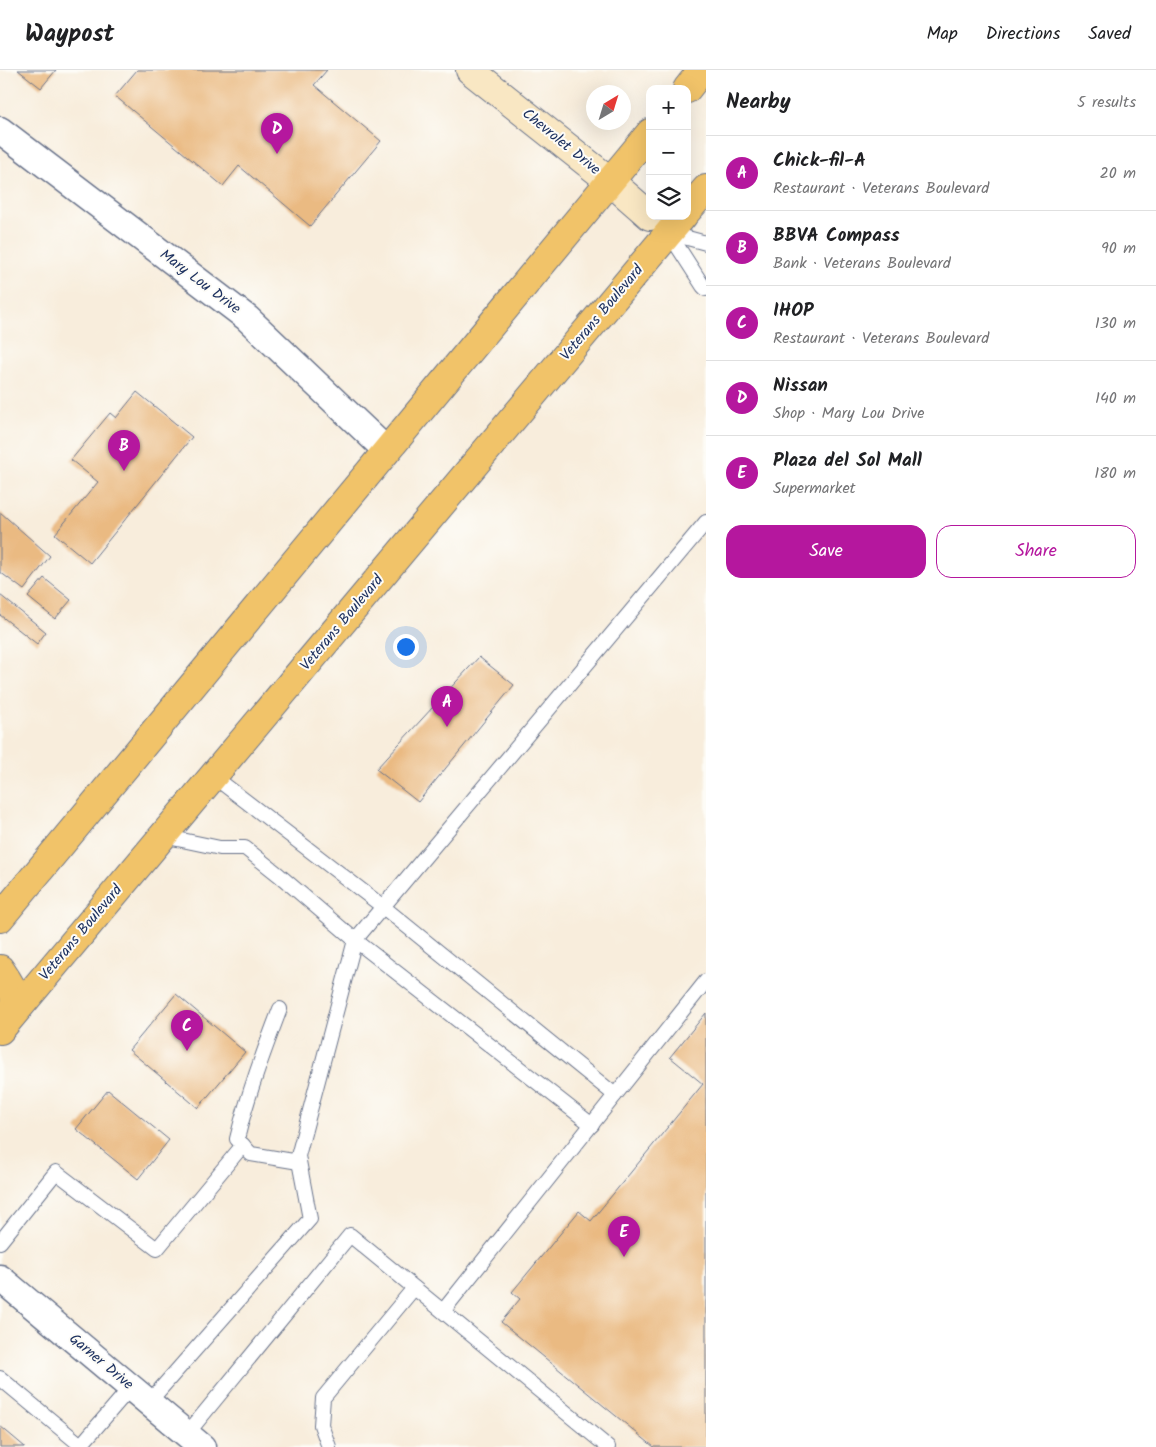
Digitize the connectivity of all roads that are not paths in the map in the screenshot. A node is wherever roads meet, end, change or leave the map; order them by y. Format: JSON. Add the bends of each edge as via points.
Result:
{"nodes":[{"id":1,"x":470,"y":70,"type":"edge"},
{"id":2,"x":702,"y":70,"type":"edge"},
{"id":3,"x":689,"y":85,"type":"edge"},
{"id":4,"x":3,"y":138,"type":"edge"},
{"id":5,"x":646,"y":138,"type":"edge"},
{"id":6,"x":610,"y":181,"type":"junction"},
{"id":7,"x":706,"y":189,"type":"edge"},
{"id":8,"x":691,"y":206,"type":"edge"},
{"id":9,"x":646,"y":207,"type":"edge"},
{"id":10,"x":663,"y":220,"type":"edge"},
{"id":11,"x":706,"y":243,"type":"edge"},
{"id":12,"x":706,"y":289,"type":"edge"},
{"id":13,"x":387,"y":451,"type":"junction"},
{"id":14,"x":706,"y":522,"type":"edge"},
{"id":15,"x":213,"y":776,"type":"junction"},
{"id":16,"x":163,"y":836,"type":"junction"},
{"id":17,"x":382,"y":906,"type":"junction"},
{"id":18,"x":0,"y":918,"type":"edge"},
{"id":19,"x":355,"y":940,"type":"junction"},
{"id":20,"x":0,"y":969,"type":"edge"},
{"id":21,"x":706,"y":981,"type":"edge"},
{"id":22,"x":280,"y":1009,"type":"dead end"},
{"id":23,"x":6,"y":1022,"type":"edge"},
{"id":24,"x":615,"y":1095,"type":"junction"},
{"id":25,"x":592,"y":1125,"type":"junction"},
{"id":26,"x":243,"y":1145,"type":"junction"},
{"id":27,"x":299,"y":1162,"type":"junction"},
{"id":28,"x":0,"y":1242,"type":"edge"},
{"id":29,"x":0,"y":1278,"type":"edge"},
{"id":30,"x":414,"y":1288,"type":"junction"},
{"id":31,"x":443,"y":1311,"type":"junction"},
{"id":32,"x":0,"y":1378,"type":"edge"},
{"id":33,"x":140,"y":1395,"type":"junction"},
{"id":34,"x":195,"y":1440,"type":"edge"},
{"id":35,"x":82,"y":1446,"type":"edge"},
{"id":36,"x":329,"y":1447,"type":"edge"},
{"id":37,"x":608,"y":1447,"type":"edge"}],
"edges":[{"from":1,"to":6,"type":"main road","name":"Chevrolet Drive"},
{"from":2,"to":3,"type":"main road"},
{"from":4,"to":13,"type":"street","name":"Mary Lou Drive","via":[[247,318]]},
{"from":5,"to":6,"type":"main road"},
{"from":6,"to":9,"type":"main road","name":"Chevrolet Drive"},
{"from":6,"to":13,"type":"main road"},
{"from":7,"to":8,"type":"main road"},
{"from":10,"to":11,"type":"lane"},
{"from":10,"to":12,"type":"lane"},
{"from":10,"to":15,"type":"main road","name":"Veterans Boulevard"},
{"from":13,"to":18,"type":"main road"},
{"from":14,"to":17,"type":"lane"},
{"from":15,"to":16,"type":"main road","name":"Veterans Boulevard"},
{"from":15,"to":17,"type":"lane"},
{"from":16,"to":19,"type":"lane","via":[[220,848],[245,848]]},
{"from":16,"to":23,"type":"main road","name":"Veterans Boulevard"},
{"from":17,"to":19,"type":"lane"},
{"from":17,"to":24,"type":"lane"},
{"from":19,"to":25,"type":"lane"},
{"from":19,"to":27,"type":"lane"},
{"from":20,"to":23,"type":"main road","via":[[16,1000]]},
{"from":21,"to":24,"type":"lane"},
{"from":22,"to":26,"type":"lane","via":[[242,1118],[237,1139]]},
{"from":24,"to":25,"type":"lane"},
{"from":25,"to":31,"type":"lane"},
{"from":26,"to":27,"type":"lane","via":[[250,1154]]},
{"from":26,"to":28,"type":"lane","via":[[157,1249],[56,1172]]},
{"from":27,"to":33,"type":"lane","via":[[310,1219]]},
{"from":29,"to":33,"type":"street","name":"Garner Drive"},
{"from":30,"to":31,"type":"lane"},
{"from":30,"to":34,"type":"lane","via":[[350,1235]]},
{"from":30,"to":36,"type":"lane","via":[[323,1398],[321,1425]]},
{"from":31,"to":37,"type":"lane"},
{"from":32,"to":35,"type":"lane"},
{"from":33,"to":34,"type":"street","name":"Garner Drive"},
{"from":33,"to":35,"type":"lane"}]}
